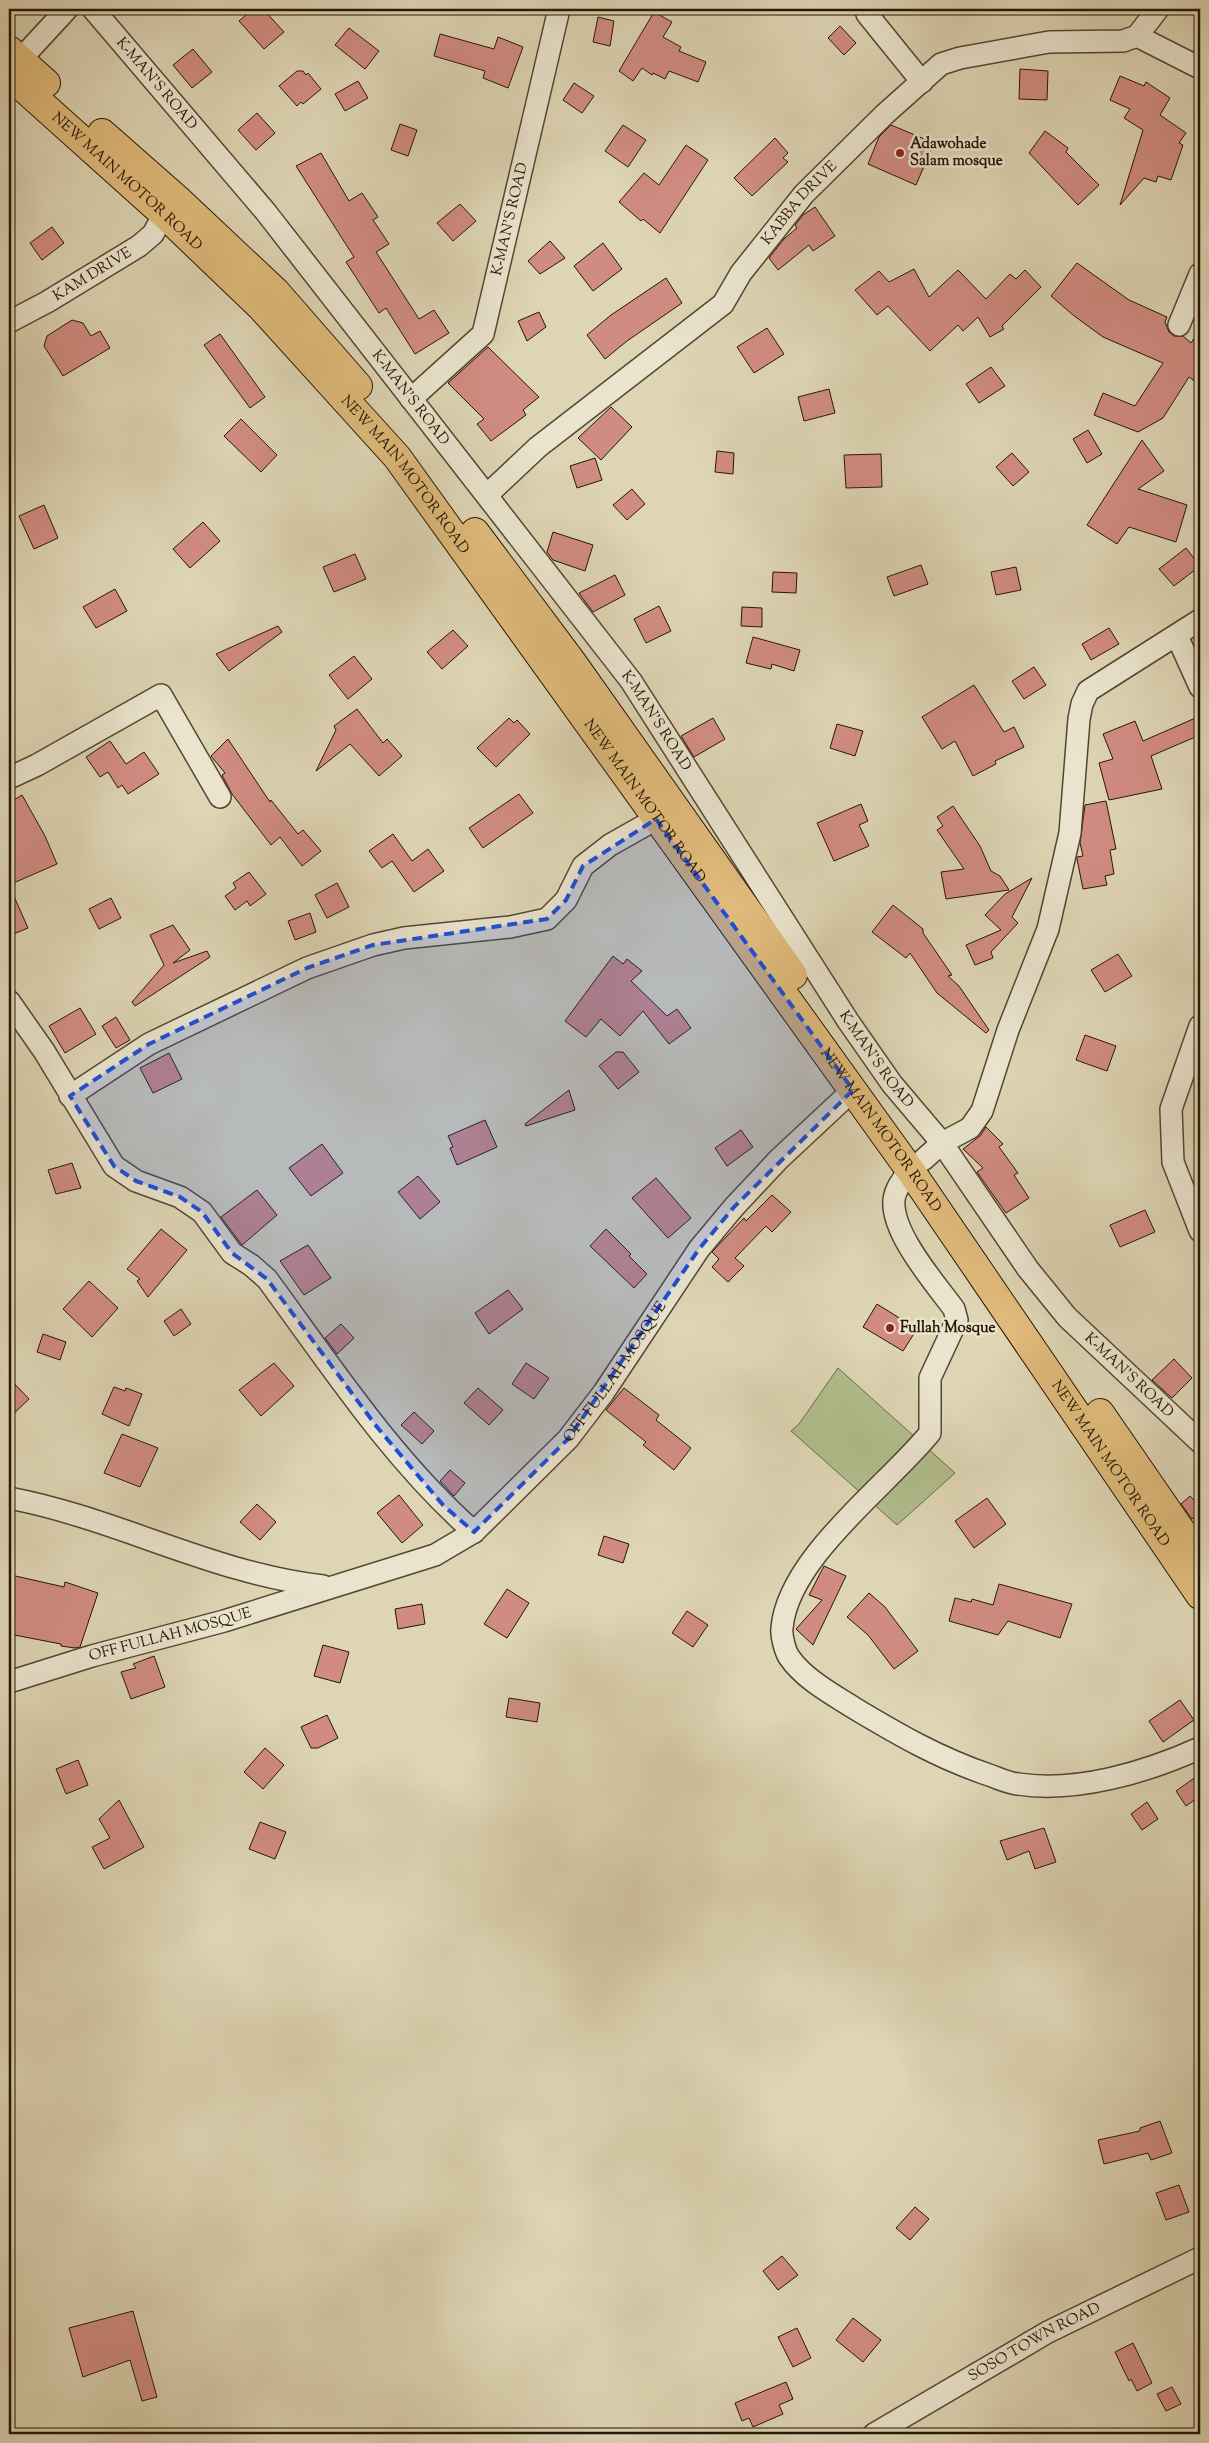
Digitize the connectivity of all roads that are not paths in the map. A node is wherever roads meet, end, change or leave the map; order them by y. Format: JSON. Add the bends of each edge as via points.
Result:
{"nodes":[{"id":1,"x":67,"y":9,"type":"edge"},
{"id":2,"x":93,"y":9,"type":"edge"},
{"id":3,"x":558,"y":9,"type":"edge"},
{"id":4,"x":866,"y":9,"type":"edge"},
{"id":5,"x":1158,"y":9,"type":"edge"},
{"id":6,"x":1137,"y":36,"type":"junction"},
{"id":7,"x":13,"y":62,"type":"edge"},
{"id":8,"x":1200,"y":68,"type":"edge"},
{"id":9,"x":922,"y":82,"type":"junction"},
{"id":10,"x":164,"y":214,"type":"junction"},
{"id":11,"x":1200,"y":274,"type":"edge"},
{"id":12,"x":9,"y":322,"type":"edge"},
{"id":13,"x":1179,"y":325,"type":"dead end"},
{"id":14,"x":410,"y":399,"type":"junction"},
{"id":15,"x":487,"y":495,"type":"junction"},
{"id":16,"x":1200,"y":620,"type":"edge"},
{"id":17,"x":1178,"y":636,"type":"junction"},
{"id":18,"x":1200,"y":687,"type":"edge"},
{"id":19,"x":9,"y":778,"type":"edge"},
{"id":20,"x":705,"y":795,"type":"junction"},
{"id":21,"x":220,"y":797,"type":"dead end"},
{"id":22,"x":666,"y":814,"type":"junction"},
{"id":23,"x":801,"y":968,"type":"junction"},
{"id":24,"x":9,"y":1001,"type":"edge"},
{"id":25,"x":1200,"y":1026,"type":"edge"},
{"id":26,"x":853,"y":1090,"type":"junction"},
{"id":27,"x":70,"y":1096,"type":"junction"},
{"id":28,"x":925,"y":1158,"type":"junction"},
{"id":29,"x":1200,"y":1230,"type":"edge"},
{"id":30,"x":1200,"y":1442,"type":"edge"},
{"id":31,"x":9,"y":1498,"type":"edge"},
{"id":32,"x":474,"y":1532,"type":"junction"},
{"id":33,"x":1200,"y":1558,"type":"edge"},
{"id":34,"x":330,"y":1587,"type":"junction"},
{"id":35,"x":1200,"y":1595,"type":"edge"},
{"id":36,"x":9,"y":1682,"type":"edge"},
{"id":37,"x":1200,"y":1748,"type":"edge"},
{"id":38,"x":1200,"y":2258,"type":"edge"},
{"id":39,"x":874,"y":2434,"type":"edge"}],
"edges":[{"from":1,"to":7,"type":"street"},
{"from":2,"to":14,"type":"street","name":"K-MAN'S ROAD","via":[[265,211]]},
{"from":3,"to":14,"type":"street","name":"K-MAN'S ROAD","via":[[483,334]]},
{"from":4,"to":9,"type":"street"},
{"from":5,"to":6,"type":"street"},
{"from":6,"to":8,"type":"street"},
{"from":6,"to":9,"type":"street","name":"KABBA DRIVE","via":[[1123,41],[1049,42],[960,58],[941,64]]},
{"from":7,"to":10,"type":"highway","name":"NEW MAIN MOTOR ROAD"},
{"from":7,"to":22,"type":"highway","name":"NEW MAIN MOTOR ROAD","via":[[177,199],[276,292],[412,447],[577,670]]},
{"from":9,"to":15,"type":"street","name":"KABBA DRIVE","via":[[804,194],[741,273],[723,304],[538,447]]},
{"from":10,"to":12,"type":"street","name":"KAM DRIVE","via":[[153,234],[139,246]]},
{"from":10,"to":22,"type":"highway","name":"NEW MAIN MOTOR ROAD","via":[[261,307],[397,457]]},
{"from":11,"to":13,"type":"street"},
{"from":14,"to":15,"type":"street","name":"K-MAN'S ROAD"},
{"from":15,"to":20,"type":"street","name":"K-MAN'S ROAD","via":[[631,681]]},
{"from":16,"to":17,"type":"street"},
{"from":17,"to":18,"type":"street"},
{"from":17,"to":28,"type":"street","via":[[1088,691],[1079,719],[1070,833],[1048,929],[1008,1030],[982,1111],[970,1128]]},
{"from":19,"to":21,"type":"street","via":[[161,695]]},
{"from":20,"to":22,"type":"street"},
{"from":20,"to":23,"type":"street","name":"K-MAN'S ROAD"},
{"from":22,"to":23,"type":"highway","name":"NEW MAIN MOTOR ROAD"},
{"from":22,"to":26,"type":"highway","name":"NEW MAIN MOTOR ROAD"},
{"from":22,"to":27,"type":"street","via":[[610,846],[583,866],[566,900],[547,919],[510,927],[404,938],[307,968],[149,1044]]},
{"from":23,"to":28,"type":"highway","name":"NEW MAIN MOTOR ROAD"},
{"from":24,"to":27,"type":"street","via":[[44,1050]]},
{"from":25,"to":29,"type":"street","via":[[1171,1109],[1173,1162]]},
{"from":26,"to":28,"type":"highway","name":"NEW MAIN MOTOR ROAD"},
{"from":26,"to":32,"type":"street","name":"OFF FULLAH MOSQUE","via":[[779,1159],[734,1207],[700,1249],[604,1392],[568,1439]]},
{"from":27,"to":32,"type":"street","via":[[114,1166],[136,1181],[180,1198],[202,1212],[232,1253],[267,1280],[377,1427],[443,1505]]},
{"from":28,"to":30,"type":"street","name":"K-MAN'S ROAD","via":[[1028,1268],[1067,1317]]},
{"from":28,"to":33,"type":"highway","name":"NEW MAIN MOTOR ROAD"},
{"from":28,"to":35,"type":"highway","name":"NEW MAIN MOTOR ROAD"},
{"from":28,"to":37,"type":"street","via":[[900,1183],[894,1199],[895,1220],[954,1310],[957,1320],[930,1378],[930,1433],[825,1544],[791,1594],[782,1630],[788,1656],[831,1694],[910,1742],[952,1762],[1017,1784],[1081,1785],[1166,1764]]},
{"from":31,"to":34,"type":"street","name":"OFF FULLAH MOSQUE","via":[[85,1517],[269,1577]]},
{"from":32,"to":34,"type":"street","name":"OFF FULLAH MOSQUE","via":[[435,1555]]},
{"from":34,"to":36,"type":"street","name":"OFF FULLAH MOSQUE","via":[[224,1621]]},
{"from":38,"to":39,"type":"street","name":"SOSO TOWN ROAD","via":[[1048,2332]]}]}
